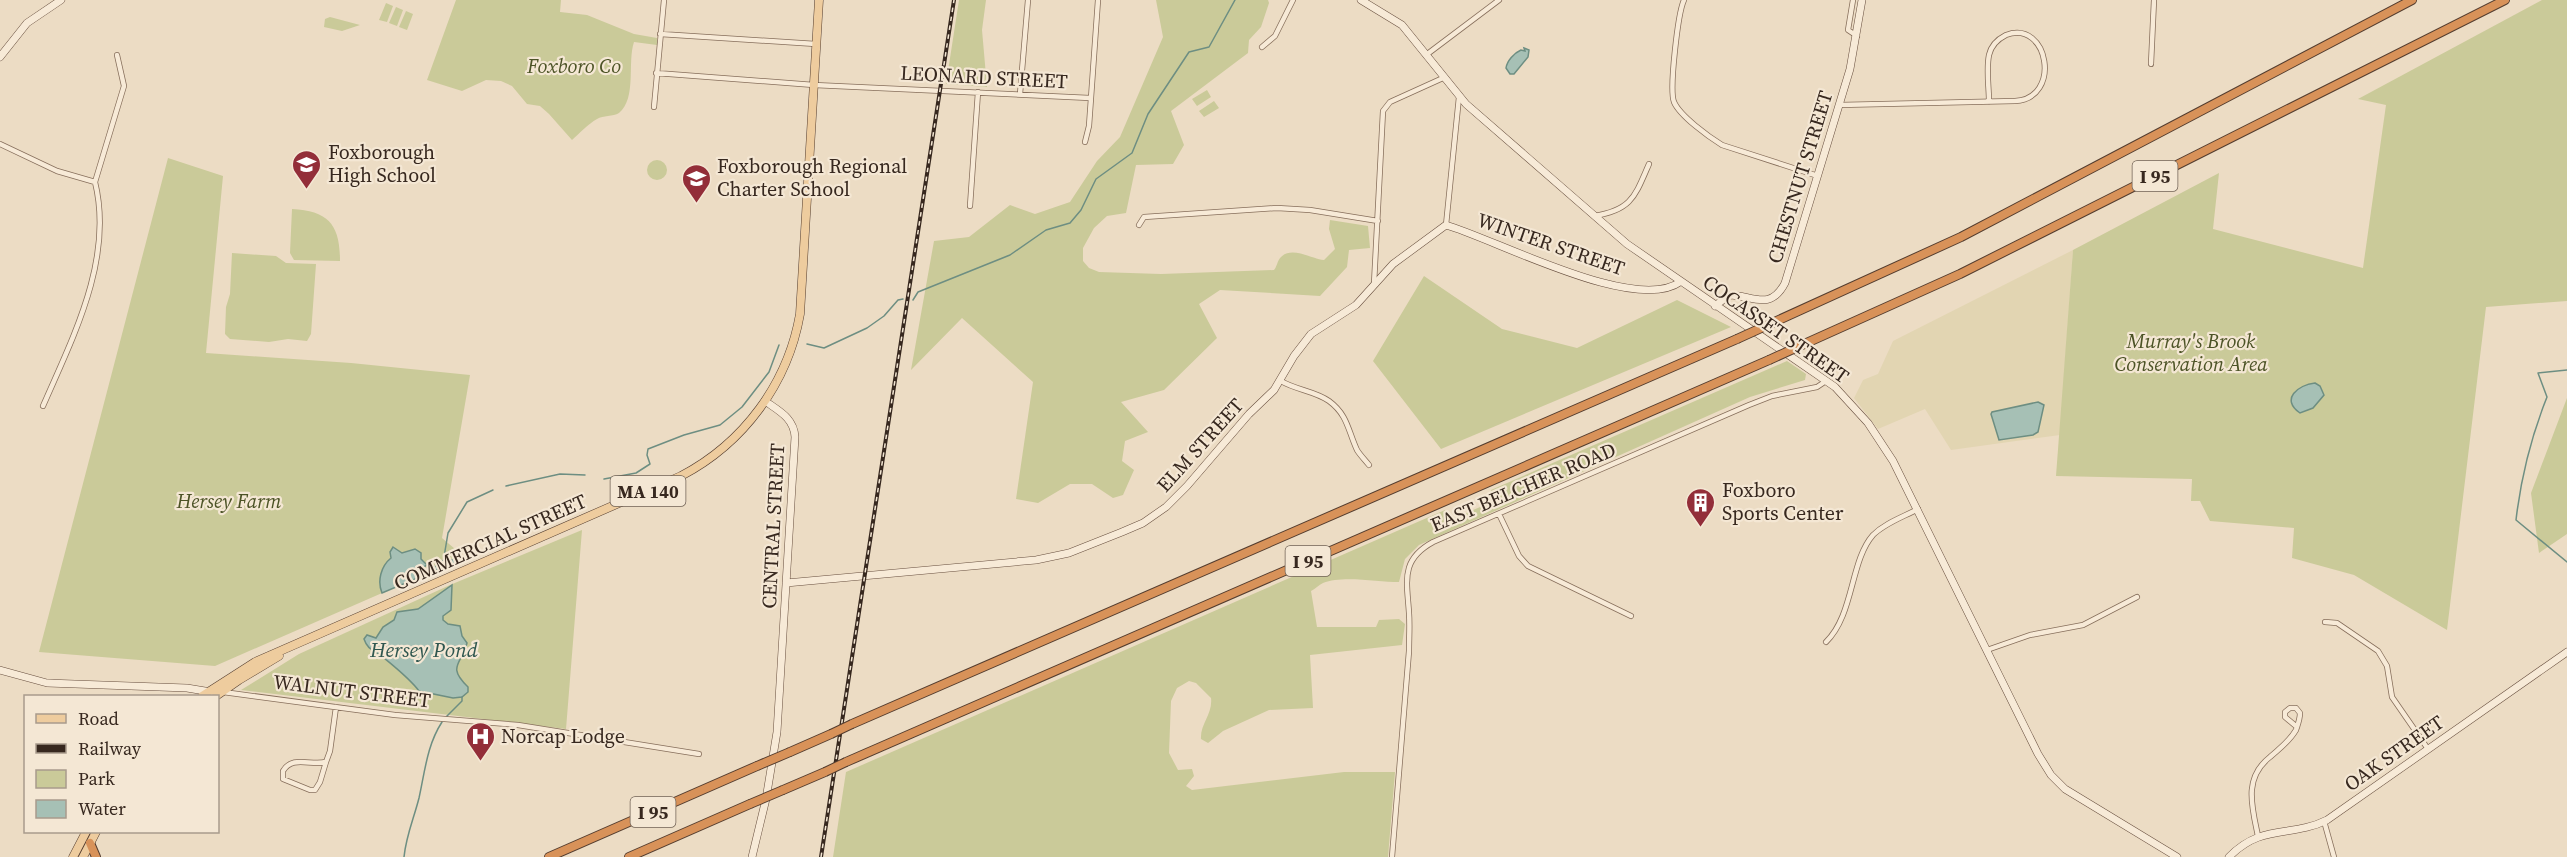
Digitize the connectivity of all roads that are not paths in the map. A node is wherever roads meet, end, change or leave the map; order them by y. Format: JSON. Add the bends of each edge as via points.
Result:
{"nodes":[{"id":1,"x":61,"y":0,"type":"edge"},
{"id":2,"x":664,"y":0,"type":"edge"},
{"id":3,"x":819,"y":0,"type":"edge"},
{"id":4,"x":1028,"y":0,"type":"edge"},
{"id":5,"x":1098,"y":0,"type":"edge"},
{"id":6,"x":1293,"y":0,"type":"edge"},
{"id":7,"x":1361,"y":0,"type":"edge"},
{"id":8,"x":1499,"y":0,"type":"edge"},
{"id":9,"x":1684,"y":0,"type":"edge"},
{"id":10,"x":1853,"y":0,"type":"edge"},
{"id":11,"x":1862,"y":0,"type":"edge"},
{"id":12,"x":2154,"y":0,"type":"edge"},
{"id":13,"x":2412,"y":0,"type":"edge"},
{"id":14,"x":2505,"y":0,"type":"edge"},
{"id":15,"x":660,"y":34,"type":"junction"},
{"id":16,"x":1858,"y":36,"type":"junction"},
{"id":17,"x":816,"y":44,"type":"junction"},
{"id":18,"x":1262,"y":46,"type":"dead end"},
{"id":19,"x":117,"y":55,"type":"dead end"},
{"id":20,"x":1426,"y":55,"type":"junction"},
{"id":21,"x":0,"y":57,"type":"edge"},
{"id":22,"x":2151,"y":64,"type":"dead end"},
{"id":23,"x":656,"y":73,"type":"junction"},
{"id":24,"x":1443,"y":78,"type":"junction"},
{"id":25,"x":814,"y":85,"type":"junction"},
{"id":26,"x":978,"y":92,"type":"junction"},
{"id":27,"x":1020,"y":94,"type":"junction"},
{"id":28,"x":1459,"y":97,"type":"junction"},
{"id":29,"x":1090,"y":98,"type":"junction"},
{"id":30,"x":1989,"y":102,"type":"junction"},
{"id":31,"x":1839,"y":105,"type":"junction"},
{"id":32,"x":654,"y":106,"type":"dead end"},
{"id":33,"x":1085,"y":142,"type":"dead end"},
{"id":34,"x":0,"y":144,"type":"edge"},
{"id":35,"x":1649,"y":164,"type":"dead end"},
{"id":36,"x":1818,"y":176,"type":"junction"},
{"id":37,"x":95,"y":182,"type":"junction"},
{"id":38,"x":970,"y":206,"type":"dead end"},
{"id":39,"x":1594,"y":216,"type":"junction"},
{"id":40,"x":1378,"y":221,"type":"junction"},
{"id":41,"x":1139,"y":225,"type":"dead end"},
{"id":42,"x":1446,"y":225,"type":"junction"},
{"id":43,"x":1680,"y":282,"type":"junction"},
{"id":44,"x":1374,"y":284,"type":"junction"},
{"id":45,"x":1715,"y":306,"type":"junction"},
{"id":46,"x":1281,"y":381,"type":"junction"},
{"id":47,"x":1827,"y":381,"type":"junction"},
{"id":48,"x":765,"y":401,"type":"junction"},
{"id":49,"x":43,"y":406,"type":"dead end"},
{"id":50,"x":1369,"y":465,"type":"dead end"},
{"id":51,"x":1918,"y":509,"type":"junction"},
{"id":52,"x":1499,"y":514,"type":"junction"},
{"id":53,"x":786,"y":583,"type":"junction"},
{"id":54,"x":2137,"y":597,"type":"dead end"},
{"id":55,"x":1630,"y":616,"type":"dead end"},
{"id":56,"x":2325,"y":622,"type":"dead end"},
{"id":57,"x":306,"y":640,"type":"junction"},
{"id":58,"x":1826,"y":642,"type":"dead end"},
{"id":59,"x":1987,"y":650,"type":"junction"},
{"id":60,"x":2567,"y":652,"type":"edge"},
{"id":61,"x":0,"y":670,"type":"edge"},
{"id":62,"x":205,"y":694,"type":"edge"},
{"id":63,"x":219,"y":694,"type":"edge"},
{"id":64,"x":336,"y":707,"type":"junction"},
{"id":65,"x":2297,"y":727,"type":"dead end"},
{"id":66,"x":2428,"y":749,"type":"junction"},
{"id":67,"x":699,"y":754,"type":"dead end"},
{"id":68,"x":326,"y":762,"type":"junction"},
{"id":69,"x":2324,"y":821,"type":"junction"},
{"id":70,"x":85,"y":833,"type":"edge"},
{"id":71,"x":95,"y":833,"type":"edge"},
{"id":72,"x":2258,"y":836,"type":"junction"},
{"id":73,"x":90,"y":843,"type":"junction"},
{"id":74,"x":73,"y":857,"type":"edge"},
{"id":75,"x":83,"y":857,"type":"edge"},
{"id":76,"x":96,"y":857,"type":"edge"},
{"id":77,"x":549,"y":857,"type":"edge"},
{"id":78,"x":629,"y":857,"type":"edge"},
{"id":79,"x":752,"y":857,"type":"edge"},
{"id":80,"x":1392,"y":857,"type":"edge"},
{"id":81,"x":2176,"y":857,"type":"edge"},
{"id":82,"x":2229,"y":857,"type":"edge"},
{"id":83,"x":2334,"y":857,"type":"edge"}],
"edges":[{"from":1,"to":21,"type":"street","via":[[27,23]]},
{"from":2,"to":15,"type":"street"},
{"from":3,"to":17,"type":"main road","number":"MA 140"},
{"from":4,"to":27,"type":"street"},
{"from":5,"to":29,"type":"street","name":"LEONARD STREET"},
{"from":6,"to":18,"type":"street","via":[[1275,36]]},
{"from":7,"to":20,"type":"street","name":"COCASSET STREET","via":[[1402,25]]},
{"from":8,"to":20,"type":"street"},
{"from":9,"to":36,"type":"street","via":[[1678,21],[1673,82],[1673,100],[1678,108],[1722,145]]},
{"from":10,"to":16,"type":"street","via":[[1848,30]]},
{"from":11,"to":16,"type":"street","name":"CHESTNUT STREET"},
{"from":12,"to":22,"type":"street"},
{"from":13,"to":77,"type":"highway","number":"I 95","bridge":true,"via":[[1898,268]]},
{"from":14,"to":78,"type":"highway","number":"I 95","bridge":true,"via":[[1968,270]]},
{"from":15,"to":17,"type":"street"},
{"from":15,"to":23,"type":"street"},
{"from":16,"to":31,"type":"street","name":"CHESTNUT STREET"},
{"from":17,"to":25,"type":"main road","number":"MA 140"},
{"from":19,"to":37,"type":"street","via":[[124,86]]},
{"from":20,"to":24,"type":"street","name":"COCASSET STREET"},
{"from":23,"to":25,"type":"street","name":"LEONARD STREET"},
{"from":23,"to":32,"type":"street"},
{"from":24,"to":28,"type":"street","name":"COCASSET STREET"},
{"from":24,"to":40,"type":"street","via":[[1390,102],[1383,111]]},
{"from":25,"to":26,"type":"street","name":"LEONARD STREET"},
{"from":25,"to":48,"type":"main road","number":"MA 140","via":[[800,314],[788,358]]},
{"from":26,"to":27,"type":"street","name":"LEONARD STREET"},
{"from":26,"to":38,"type":"street"},
{"from":27,"to":29,"type":"street","name":"LEONARD STREET"},
{"from":28,"to":39,"type":"street","name":"COCASSET STREET"},
{"from":28,"to":42,"type":"street"},
{"from":29,"to":33,"type":"street"},
{"from":30,"to":30,"type":"street","via":[[1988,62],[1992,47],[2008,34],[2032,38],[2042,50],[2044,60],[2044,77],[2038,91],[2025,100]]},
{"from":30,"to":31,"type":"street"},
{"from":31,"to":36,"type":"street","name":"CHESTNUT STREET"},
{"from":34,"to":37,"type":"street","via":[[57,171]]},
{"from":35,"to":39,"type":"street","via":[[1632,200],[1617,211]]},
{"from":36,"to":45,"type":"street","name":"CHESTNUT STREET","via":[[1791,266],[1779,292],[1763,301],[1728,295]]},
{"from":37,"to":49,"type":"street","via":[[99,217],[90,290]]},
{"from":39,"to":43,"type":"street","name":"COCASSET STREET"},
{"from":40,"to":41,"type":"street","via":[[1277,208],[1144,217]]},
{"from":40,"to":44,"type":"street"},
{"from":42,"to":43,"type":"street","name":"WINTER STREET","via":[[1619,288],[1664,291]]},
{"from":42,"to":44,"type":"street","name":"ELM STREET","via":[[1393,264]]},
{"from":43,"to":45,"type":"street","name":"COCASSET STREET"},
{"from":44,"to":46,"type":"street","name":"ELM STREET","via":[[1356,305],[1311,334]]},
{"from":45,"to":47,"type":"street","name":"COCASSET STREET"},
{"from":46,"to":50,"type":"street","via":[[1328,400],[1349,425],[1357,449]]},
{"from":46,"to":53,"type":"street","name":"ELM STREET","via":[[1179,495],[1157,514],[1122,532],[1069,553],[1036,560]]},
{"from":47,"to":51,"type":"street","name":"COCASSET STREET","via":[[1848,399],[1878,436]]},
{"from":47,"to":52,"type":"street","name":"EAST BELCHER ROAD","via":[[1815,388],[1761,399]]},
{"from":48,"to":53,"type":"street","name":"CENTRAL STREET","via":[[788,418],[794,432]]},
{"from":48,"to":57,"type":"main road","name":"COMMERCIAL STREET","number":"MA 140","via":[[729,442],[685,473]]},
{"from":51,"to":58,"type":"street","via":[[1885,525],[1870,538],[1838,627]]},
{"from":51,"to":59,"type":"street","name":"COCASSET STREET"},
{"from":52,"to":55,"type":"street","via":[[1528,566]]},
{"from":52,"to":80,"type":"street","name":"EAST BELCHER ROAD","via":[[1427,545],[1407,572],[1409,641]]},
{"from":53,"to":79,"type":"street","name":"CENTRAL STREET","via":[[776,745]]},
{"from":54,"to":59,"type":"street","via":[[2083,625],[2030,635]]},
{"from":56,"to":66,"type":"street","via":[[2337,623],[2378,651],[2387,666],[2392,697]]},
{"from":57,"to":62,"type":"main road","name":"COMMERCIAL STREET","number":"MA 140","via":[[255,662]]},
{"from":57,"to":63,"type":"main road","name":"COMMERCIAL STREET","number":"MA 140"},
{"from":59,"to":81,"type":"street","name":"COCASSET STREET","via":[[2038,754],[2055,780]]},
{"from":60,"to":66,"type":"street","name":"OAK STREET"},
{"from":61,"to":62,"type":"street","name":"WALNUT STREET","via":[[47,683],[187,688]]},
{"from":62,"to":63,"type":"street","name":"WALNUT STREET"},
{"from":63,"to":64,"type":"street","name":"WALNUT STREET"},
{"from":64,"to":67,"type":"street","name":"WALNUT STREET","via":[[518,725]]},
{"from":64,"to":68,"type":"street"},
{"from":65,"to":72,"type":"street","via":[[2289,741],[2253,777],[2250,796]]},
{"from":66,"to":69,"type":"street","name":"OAK STREET"},
{"from":68,"to":68,"type":"street","via":[[315,790],[283,779],[289,763]]},
{"from":69,"to":72,"type":"street","name":"OAK STREET"},
{"from":69,"to":83,"type":"street"},
{"from":70,"to":74,"type":"main road"},
{"from":71,"to":73,"type":"main road"},
{"from":72,"to":82,"type":"street","name":"OAK STREET"},
{"from":73,"to":75,"type":"main road"},
{"from":73,"to":76,"type":"highway"}]}
